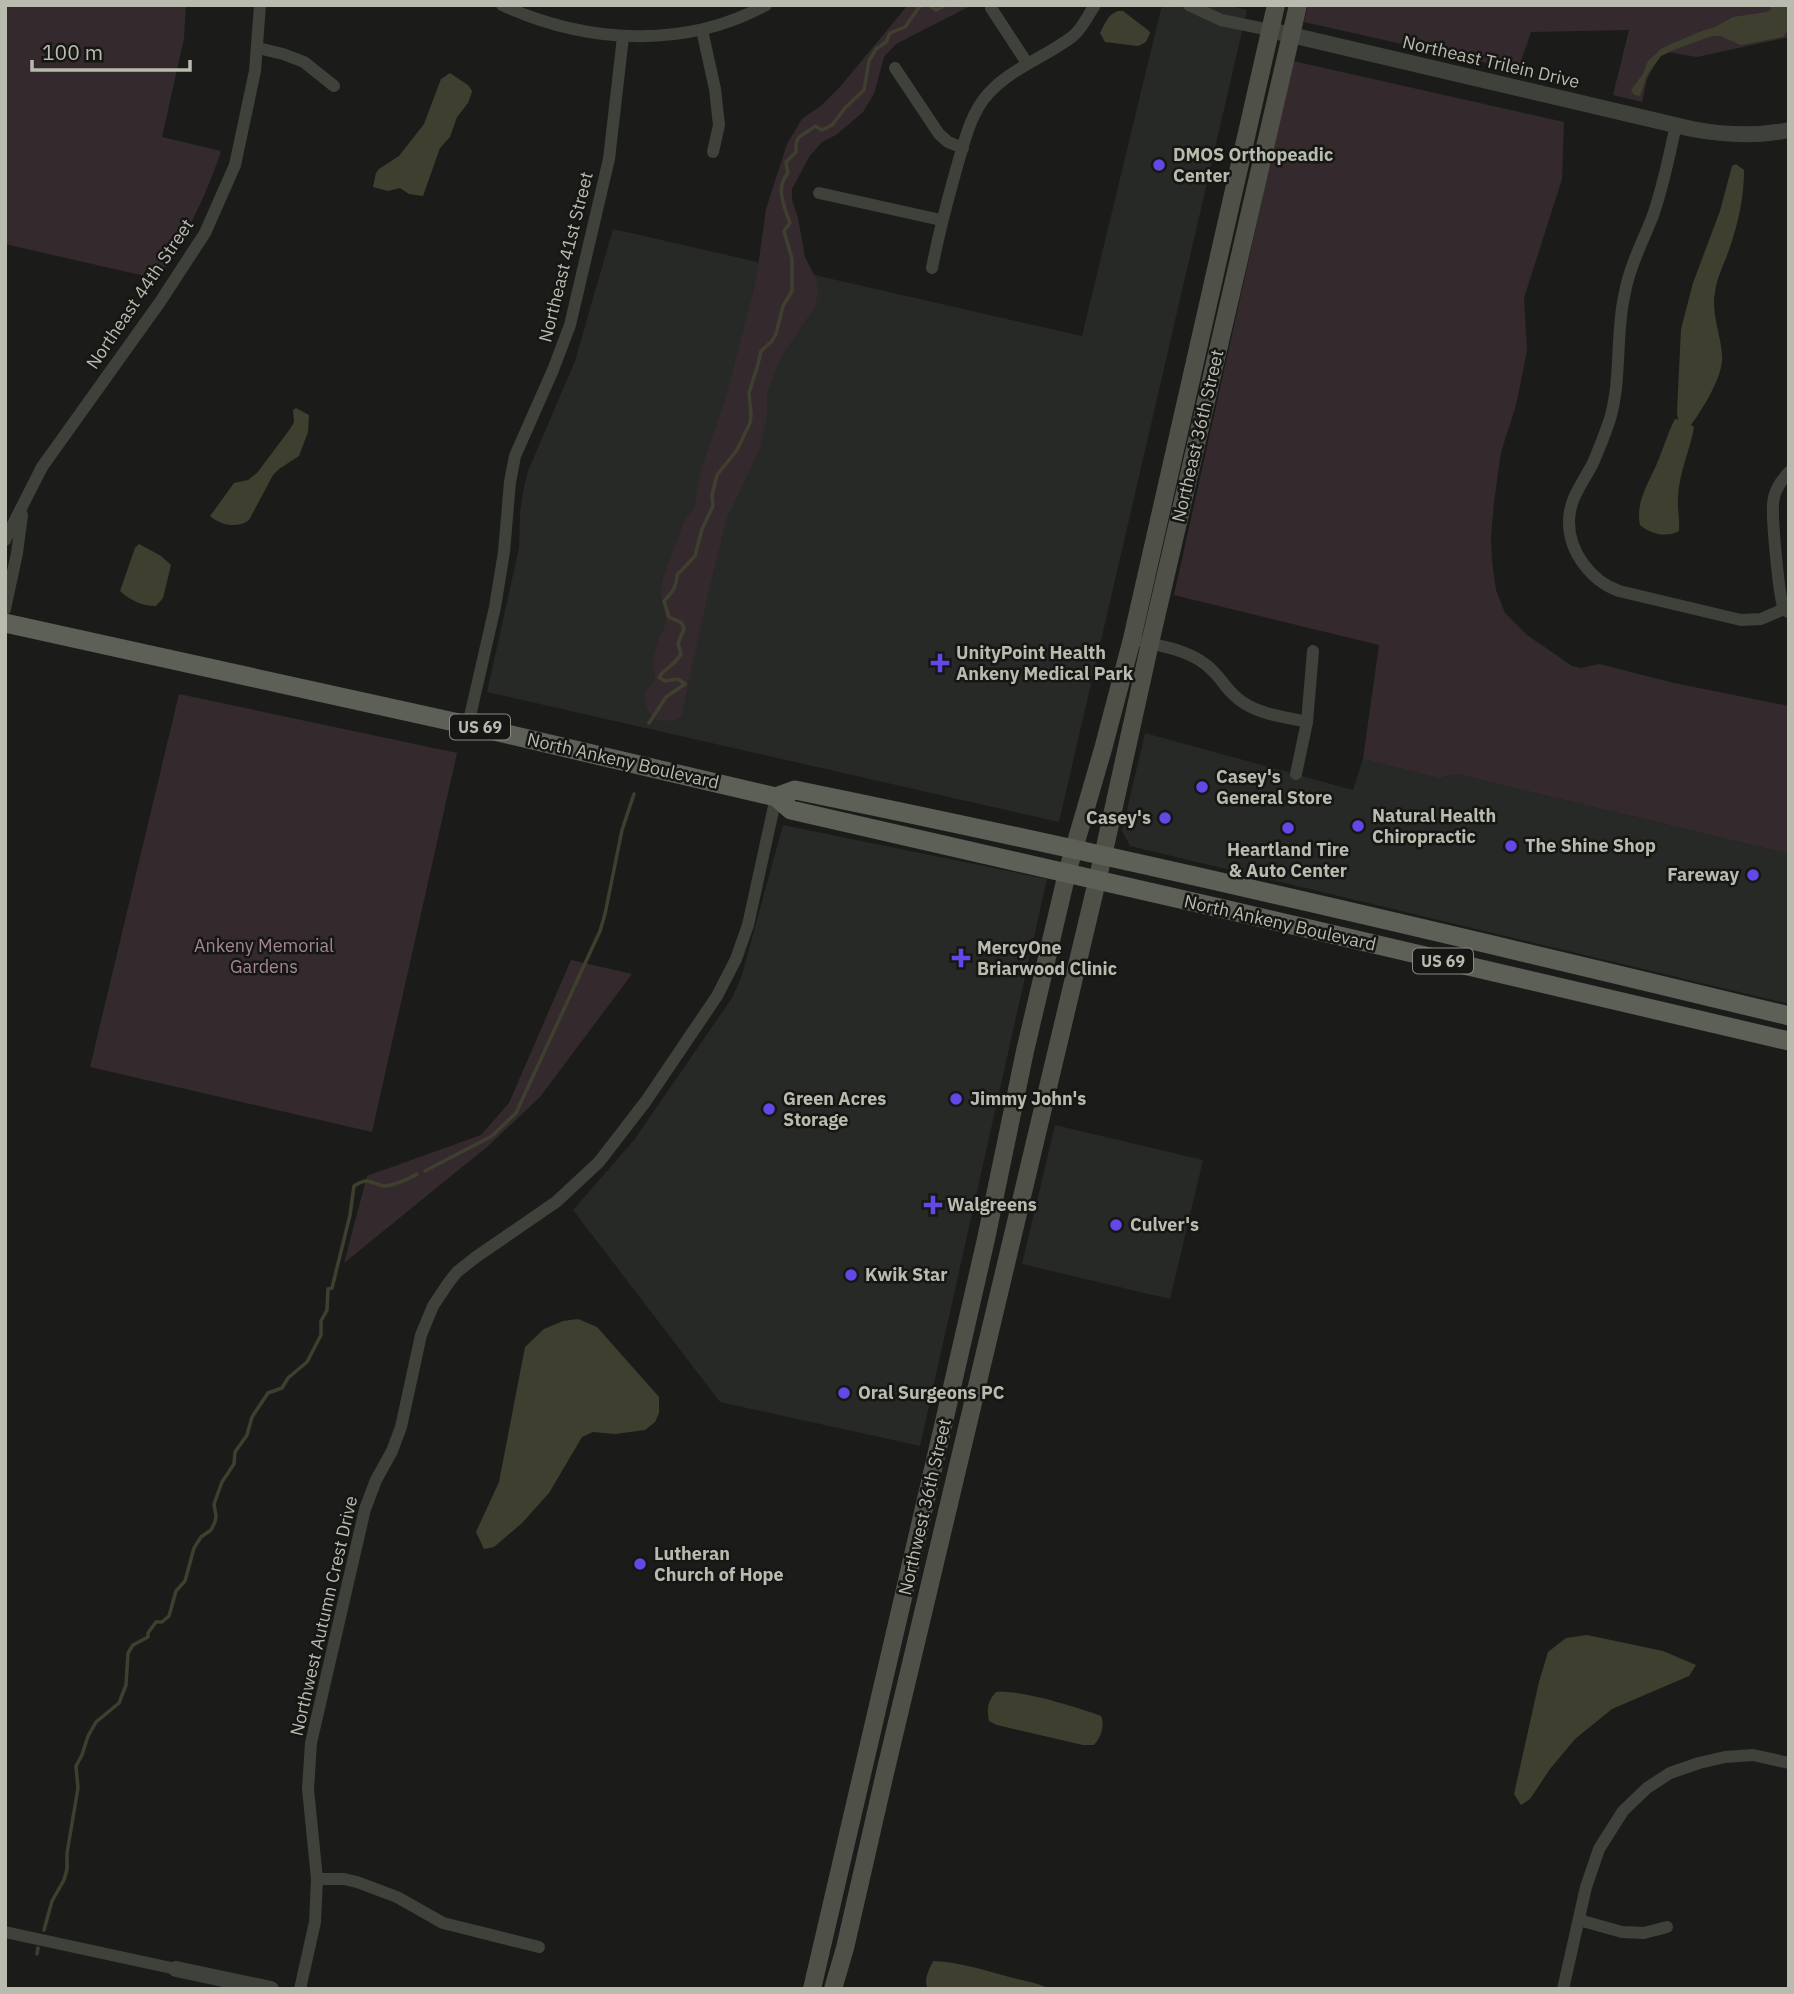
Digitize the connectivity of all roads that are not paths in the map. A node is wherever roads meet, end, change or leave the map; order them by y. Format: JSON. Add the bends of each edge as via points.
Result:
{"nodes":[{"id":1,"x":260,"y":5,"type":"edge"},
{"id":2,"x":502,"y":5,"type":"edge"},
{"id":3,"x":766,"y":5,"type":"edge"},
{"id":4,"x":1095,"y":5,"type":"edge"},
{"id":5,"x":1189,"y":5,"type":"edge"},
{"id":6,"x":1276,"y":5,"type":"edge"},
{"id":7,"x":1298,"y":5,"type":"edge"},
{"id":8,"x":991,"y":8,"type":"dead end"},
{"id":9,"x":702,"y":30,"type":"junction"},
{"id":10,"x":1270,"y":30,"type":"junction"},
{"id":11,"x":1291,"y":36,"type":"junction"},
{"id":12,"x":623,"y":37,"type":"junction"},
{"id":13,"x":258,"y":48,"type":"junction"},
{"id":14,"x":1027,"y":63,"type":"junction"},
{"id":15,"x":895,"y":68,"type":"dead end"},
{"id":16,"x":334,"y":86,"type":"dead end"},
{"id":17,"x":1676,"y":125,"type":"junction"},
{"id":18,"x":1789,"y":130,"type":"edge"},
{"id":19,"x":963,"y":148,"type":"junction"},
{"id":20,"x":713,"y":152,"type":"dead end"},
{"id":21,"x":820,"y":192,"type":"dead end"},
{"id":22,"x":941,"y":220,"type":"junction"},
{"id":23,"x":932,"y":268,"type":"dead end"},
{"id":24,"x":1789,"y":472,"type":"edge"},
{"id":25,"x":24,"y":504,"type":"junction"},
{"id":26,"x":5,"y":540,"type":"edge"},
{"id":27,"x":5,"y":608,"type":"edge"},
{"id":28,"x":1786,"y":611,"type":"edge"},
{"id":29,"x":5,"y":623,"type":"edge"},
{"id":30,"x":1132,"y":639,"type":"junction"},
{"id":31,"x":1150,"y":643,"type":"junction"},
{"id":32,"x":1313,"y":651,"type":"dead end"},
{"id":33,"x":1307,"y":722,"type":"junction"},
{"id":34,"x":468,"y":725,"type":"junction"},
{"id":35,"x":1296,"y":774,"type":"dead end"},
{"id":36,"x":776,"y":797,"type":"junction"},
{"id":37,"x":1071,"y":861,"type":"junction"},
{"id":38,"x":1100,"y":868,"type":"junction"},
{"id":39,"x":1789,"y":1016,"type":"edge"},
{"id":40,"x":1789,"y":1041,"type":"edge"},
{"id":41,"x":1789,"y":1763,"type":"edge"},
{"id":42,"x":317,"y":1879,"type":"junction"},
{"id":43,"x":1579,"y":1920,"type":"junction"},
{"id":44,"x":1667,"y":1927,"type":"dead end"},
{"id":45,"x":5,"y":1932,"type":"edge"},
{"id":46,"x":539,"y":1947,"type":"dead end"},
{"id":47,"x":176,"y":1969,"type":"joint"},
{"id":48,"x":271,"y":1989,"type":"edge"},
{"id":49,"x":300,"y":1989,"type":"edge"},
{"id":50,"x":812,"y":1989,"type":"edge"},
{"id":51,"x":833,"y":1989,"type":"edge"},
{"id":52,"x":1563,"y":1989,"type":"edge"}],
"edges":[{"from":1,"to":13,"type":"street","name":"Northeast 44th Street"},
{"from":2,"to":12,"type":"street","via":[[550,24]]},
{"from":3,"to":9,"type":"street"},
{"from":4,"to":14,"type":"street","via":[[1076,34]]},
{"from":5,"to":10,"type":"street","name":"Northeast Trilein Drive","via":[[1221,20]]},
{"from":6,"to":10,"type":"main road","name":"Northeast 36th Street"},
{"from":7,"to":11,"type":"main road","name":"Northeast 36th Street"},
{"from":8,"to":14,"type":"street"},
{"from":9,"to":12,"type":"street"},
{"from":9,"to":20,"type":"street","via":[[719,125]]},
{"from":10,"to":11,"type":"street","name":"Northeast Trilein Drive"},
{"from":10,"to":30,"type":"main road","name":"Northeast 36th Street"},
{"from":11,"to":17,"type":"street","name":"Northeast Trilein Drive"},
{"from":11,"to":31,"type":"main road","name":"Northeast 36th Street"},
{"from":12,"to":34,"type":"street","name":"Northeast 41st Street","via":[[609,159],[570,325],[514,456],[497,593]]},
{"from":13,"to":16,"type":"street","via":[[304,62]]},
{"from":13,"to":25,"type":"street","name":"Northeast 44th Street","via":[[235,165],[205,233],[42,467]]},
{"from":14,"to":19,"type":"street","via":[[988,93],[970,124]]},
{"from":15,"to":19,"type":"street","via":[[939,134]]},
{"from":17,"to":18,"type":"street","name":"Northeast Trilein Drive","via":[[1741,135]]},
{"from":17,"to":28,"type":"street","via":[[1660,195],[1627,282],[1613,407],[1592,465],[1572,502],[1571,538],[1594,576],[1619,591],[1741,621]]},
{"from":19,"to":22,"type":"street"},
{"from":21,"to":22,"type":"street"},
{"from":22,"to":23,"type":"street"},
{"from":24,"to":28,"type":"street","via":[[1780,481],[1772,507]]},
{"from":25,"to":26,"type":"street","name":"Northeast 44th Street"},
{"from":25,"to":27,"type":"street","name":"Northeast 44th Street"},
{"from":29,"to":34,"type":"main road","name":"North Ankeny Boulevard","number":"US 69"},
{"from":30,"to":31,"type":"street"},
{"from":30,"to":37,"type":"main road","name":"Northeast 36th Street"},
{"from":31,"to":33,"type":"street","via":[[1204,663],[1231,694],[1249,706]]},
{"from":31,"to":38,"type":"main road","name":"Northeast 36th Street"},
{"from":32,"to":33,"type":"street"},
{"from":33,"to":35,"type":"street"},
{"from":34,"to":36,"type":"main road","name":"North Ankeny Boulevard","number":"US 69"},
{"from":36,"to":37,"type":"main road","name":"North Ankeny Boulevard","number":"US 69","via":[[791,810]]},
{"from":36,"to":42,"type":"street","name":"Northwest Autumn Crest Drive","via":[[736,959],[646,1101],[599,1162],[556,1202],[457,1272],[433,1306],[421,1335],[401,1427],[365,1509],[312,1743],[308,1789]]},
{"from":37,"to":38,"type":"main road","name":"North Ankeny Boulevard","number":"US 69"},
{"from":37,"to":50,"type":"main road","name":"Northwest 36th Street"},
{"from":38,"to":39,"type":"main road","name":"North Ankeny Boulevard","number":"US 69","via":[[1473,941]]},
{"from":38,"to":40,"type":"main road","name":"North Ankeny Boulevard","number":"US 69"},
{"from":38,"to":51,"type":"main road","name":"Northwest 36th Street"},
{"from":41,"to":43,"type":"street","via":[[1753,1755],[1725,1757],[1670,1773],[1647,1788],[1623,1811],[1599,1849]]},
{"from":42,"to":46,"type":"street","via":[[357,1882],[397,1897],[443,1923]]},
{"from":42,"to":49,"type":"street","name":"Northwest Autumn Crest Drive","via":[[314,1922]]},
{"from":43,"to":44,"type":"street","via":[[1644,1933]]},
{"from":43,"to":52,"type":"street"},
{"from":45,"to":47,"type":"street"},
{"from":47,"to":48,"type":"street"}]}
